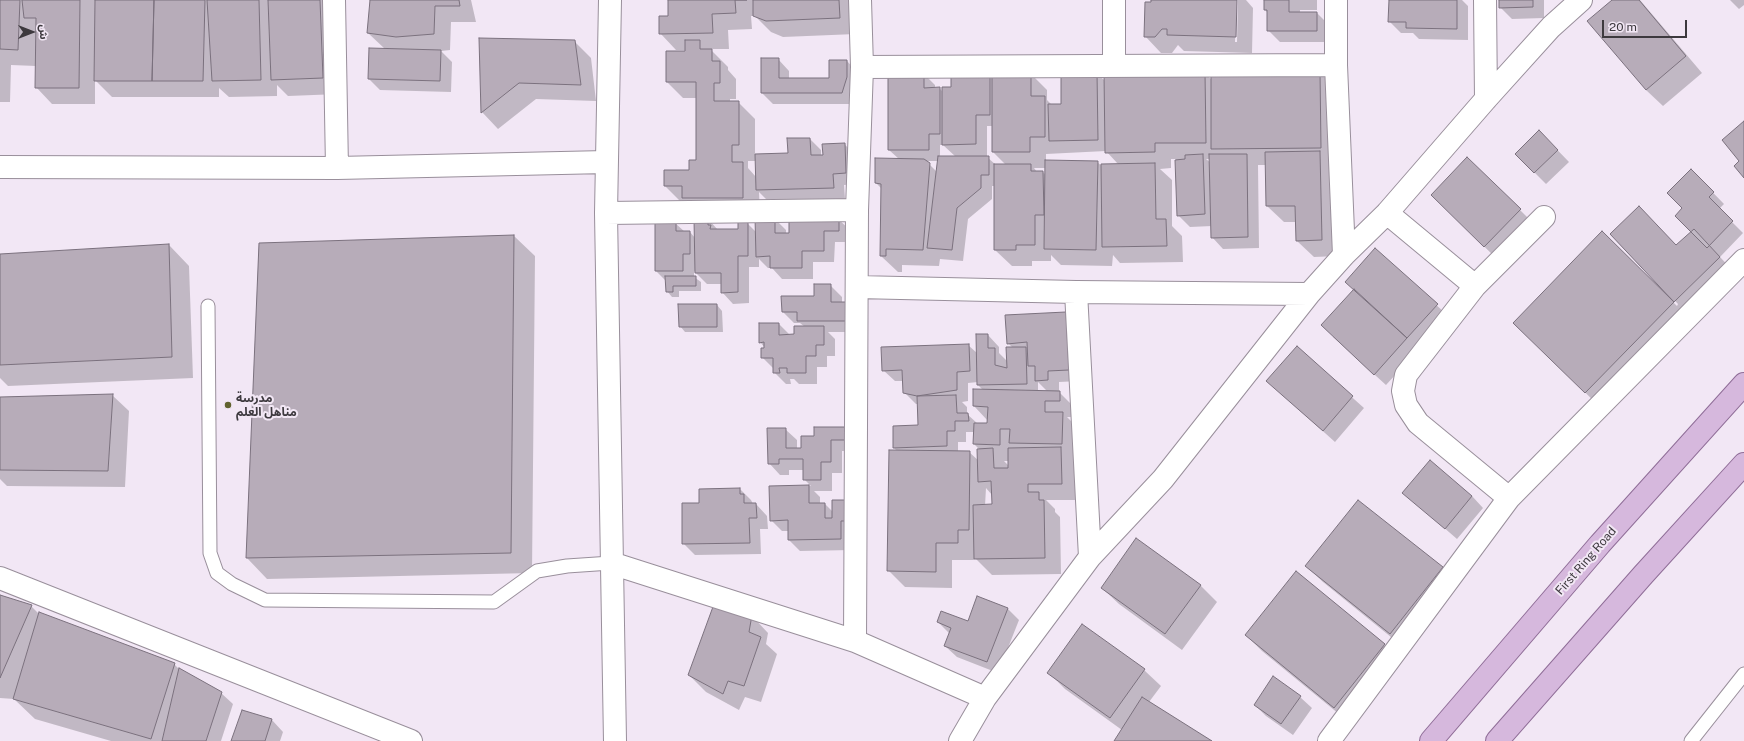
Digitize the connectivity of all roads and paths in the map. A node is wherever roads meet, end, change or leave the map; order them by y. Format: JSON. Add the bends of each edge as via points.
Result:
{"nodes":[{"id":1,"x":334,"y":0,"type":"edge"},
{"id":2,"x":610,"y":0,"type":"edge"},
{"id":3,"x":860,"y":0,"type":"edge"},
{"id":4,"x":1114,"y":0,"type":"edge"},
{"id":5,"x":1336,"y":0,"type":"edge"},
{"id":6,"x":1485,"y":0,"type":"edge"},
{"id":7,"x":1580,"y":0,"type":"edge"},
{"id":8,"x":1336,"y":65,"type":"junction"},
{"id":9,"x":1114,"y":66,"type":"junction"},
{"id":10,"x":862,"y":67,"type":"junction"},
{"id":11,"x":1486,"y":99,"type":"junction"},
{"id":12,"x":606,"y":162,"type":"junction"},
{"id":13,"x":0,"y":167,"type":"edge"},
{"id":14,"x":337,"y":168,"type":"junction"},
{"id":15,"x":857,"y":210,"type":"junction"},
{"id":16,"x":606,"y":213,"type":"junction"},
{"id":17,"x":1387,"y":213,"type":"junction"},
{"id":18,"x":1544,"y":216,"type":"dead end"},
{"id":19,"x":1344,"y":255,"type":"junction"},
{"id":20,"x":1744,"y":260,"type":"edge"},
{"id":21,"x":1475,"y":286,"type":"junction"},
{"id":22,"x":857,"y":287,"type":"junction"},
{"id":23,"x":1076,"y":292,"type":"junction"},
{"id":24,"x":1309,"y":294,"type":"junction"},
{"id":25,"x":208,"y":306,"type":"dead end"},
{"id":26,"x":1744,"y":384,"type":"edge"},
{"id":27,"x":1744,"y":464,"type":"edge"},
{"id":28,"x":1509,"y":498,"type":"junction"},
{"id":29,"x":1090,"y":557,"type":"junction"},
{"id":30,"x":611,"y":563,"type":"junction"},
{"id":31,"x":0,"y":578,"type":"edge"},
{"id":32,"x":855,"y":642,"type":"junction"},
{"id":33,"x":1744,"y":674,"type":"edge"},
{"id":34,"x":984,"y":698,"type":"junction"},
{"id":35,"x":402,"y":739,"type":"edge"},
{"id":36,"x":615,"y":741,"type":"edge"},
{"id":37,"x":960,"y":741,"type":"edge"},
{"id":38,"x":1329,"y":741,"type":"edge"},
{"id":39,"x":1431,"y":741,"type":"edge"},
{"id":40,"x":1497,"y":741,"type":"edge"},
{"id":41,"x":1691,"y":741,"type":"edge"}],
"edges":[{"from":1,"to":14,"type":"street"},
{"from":2,"to":12,"type":"street"},
{"from":3,"to":10,"type":"street"},
{"from":4,"to":9,"type":"street"},
{"from":5,"to":8,"type":"street"},
{"from":6,"to":11,"type":"street"},
{"from":7,"to":11,"type":"street","via":[[1551,27]]},
{"from":8,"to":9,"type":"street"},
{"from":8,"to":19,"type":"street"},
{"from":9,"to":10,"type":"street"},
{"from":10,"to":15,"type":"street"},
{"from":11,"to":17,"type":"street"},
{"from":12,"to":14,"type":"street"},
{"from":12,"to":16,"type":"street"},
{"from":13,"to":14,"type":"street"},
{"from":15,"to":16,"type":"street"},
{"from":15,"to":22,"type":"street"},
{"from":16,"to":30,"type":"street"},
{"from":17,"to":19,"type":"street"},
{"from":17,"to":21,"type":"street"},
{"from":18,"to":21,"type":"street"},
{"from":19,"to":24,"type":"street"},
{"from":20,"to":28,"type":"street"},
{"from":21,"to":28,"type":"street","via":[[1406,375],[1404,398],[1418,422]]},
{"from":22,"to":23,"type":"street"},
{"from":22,"to":32,"type":"street"},
{"from":23,"to":24,"type":"street"},
{"from":23,"to":29,"type":"street"},
{"from":24,"to":29,"type":"street","via":[[1163,479]]},
{"from":25,"to":30,"type":"lane","via":[[210,553],[217,572],[232,584],[265,600],[494,602],[537,571]]},
{"from":26,"to":39,"type":"main road","name":"First Ring Road","via":[[1600,544]]},
{"from":27,"to":40,"type":"main road"},
{"from":28,"to":38,"type":"street"},
{"from":29,"to":34,"type":"street"},
{"from":30,"to":32,"type":"street"},
{"from":30,"to":36,"type":"street"},
{"from":31,"to":35,"type":"street"},
{"from":32,"to":34,"type":"street"},
{"from":33,"to":41,"type":"lane"},
{"from":34,"to":37,"type":"street"}]}
